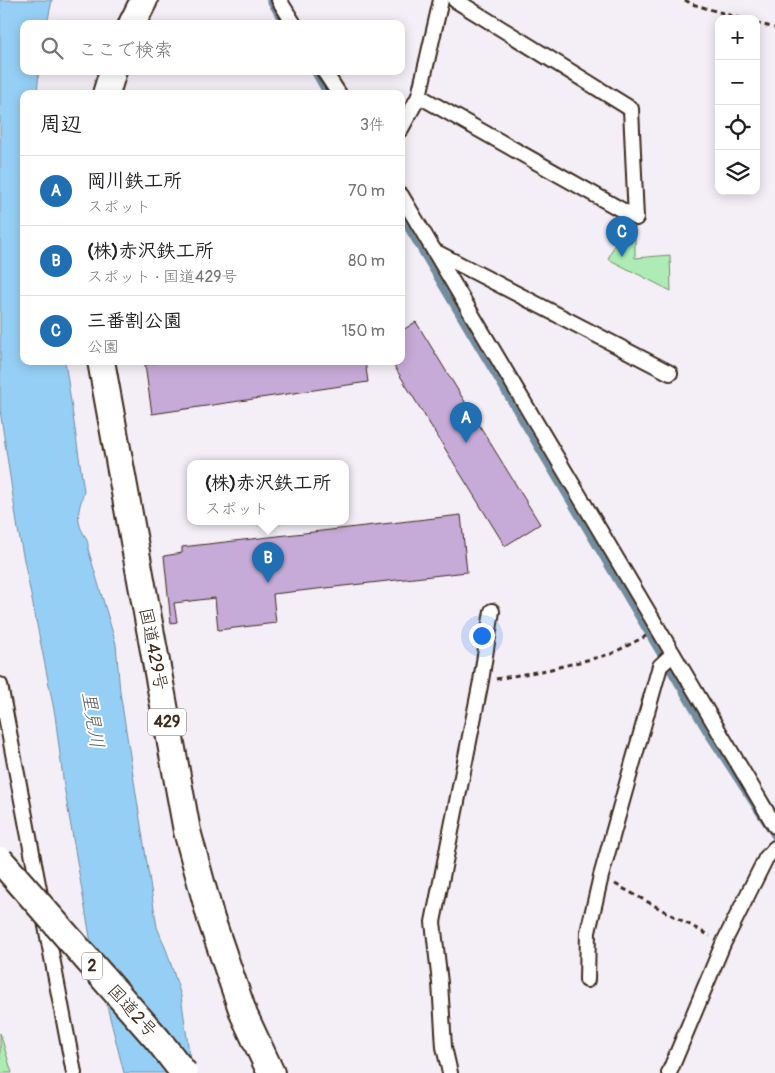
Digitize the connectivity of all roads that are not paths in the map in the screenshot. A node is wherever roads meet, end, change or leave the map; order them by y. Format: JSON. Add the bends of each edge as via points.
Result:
{"nodes":[{"id":1,"x":144,"y":0,"type":"edge"},
{"id":2,"x":279,"y":0,"type":"edge"},
{"id":3,"x":441,"y":0,"type":"edge"},
{"id":4,"x":455,"y":0,"type":"edge"},
{"id":5,"x":134,"y":20,"type":"edge"},
{"id":6,"x":292,"y":20,"type":"edge"},
{"id":7,"x":112,"y":75,"type":"edge"},
{"id":8,"x":326,"y":75,"type":"edge"},
{"id":9,"x":107,"y":90,"type":"edge"},
{"id":10,"x":336,"y":90,"type":"edge"},
{"id":11,"x":419,"y":96,"type":"junction"},
{"id":12,"x":405,"y":122,"type":"edge"},
{"id":13,"x":405,"y":202,"type":"edge"},
{"id":14,"x":434,"y":250,"type":"junction"},
{"id":15,"x":102,"y":365,"type":"edge"},
{"id":16,"x":670,"y":373,"type":"dead end"},
{"id":17,"x":492,"y":611,"type":"dead end"},
{"id":18,"x":667,"y":659,"type":"junction"},
{"id":19,"x":0,"y":685,"type":"edge"},
{"id":20,"x":775,"y":825,"type":"edge"},
{"id":21,"x":773,"y":850,"type":"edge"},
{"id":22,"x":0,"y":860,"type":"edge"},
{"id":23,"x":587,"y":980,"type":"dead end"},
{"id":24,"x":74,"y":1073,"type":"edge"},
{"id":25,"x":184,"y":1073,"type":"edge"},
{"id":26,"x":271,"y":1073,"type":"edge"},
{"id":27,"x":450,"y":1073,"type":"edge"},
{"id":28,"x":669,"y":1073,"type":"edge"}],
"edges":[{"from":1,"to":5,"type":"highway"},
{"from":2,"to":6,"type":"street"},
{"from":3,"to":11,"type":"street"},
{"from":4,"to":11,"type":"street","via":[[631,109],[636,218]]},
{"from":7,"to":9,"type":"highway"},
{"from":8,"to":10,"type":"street"},
{"from":11,"to":12,"type":"street"},
{"from":13,"to":14,"type":"street"},
{"from":14,"to":16,"type":"street"},
{"from":14,"to":18,"type":"street"},
{"from":15,"to":26,"type":"highway","name":"国道429号","number":"429","via":[[187,831],[214,928],[244,1015]]},
{"from":17,"to":27,"type":"street","via":[[432,922],[444,1047]]},
{"from":18,"to":20,"type":"street"},
{"from":18,"to":23,"type":"street","via":[[601,876],[588,932]]},
{"from":19,"to":24,"type":"street"},
{"from":21,"to":28,"type":"street","via":[[723,944]]},
{"from":22,"to":25,"type":"highway","name":"国道2号","number":"2","bridge":true}]}
